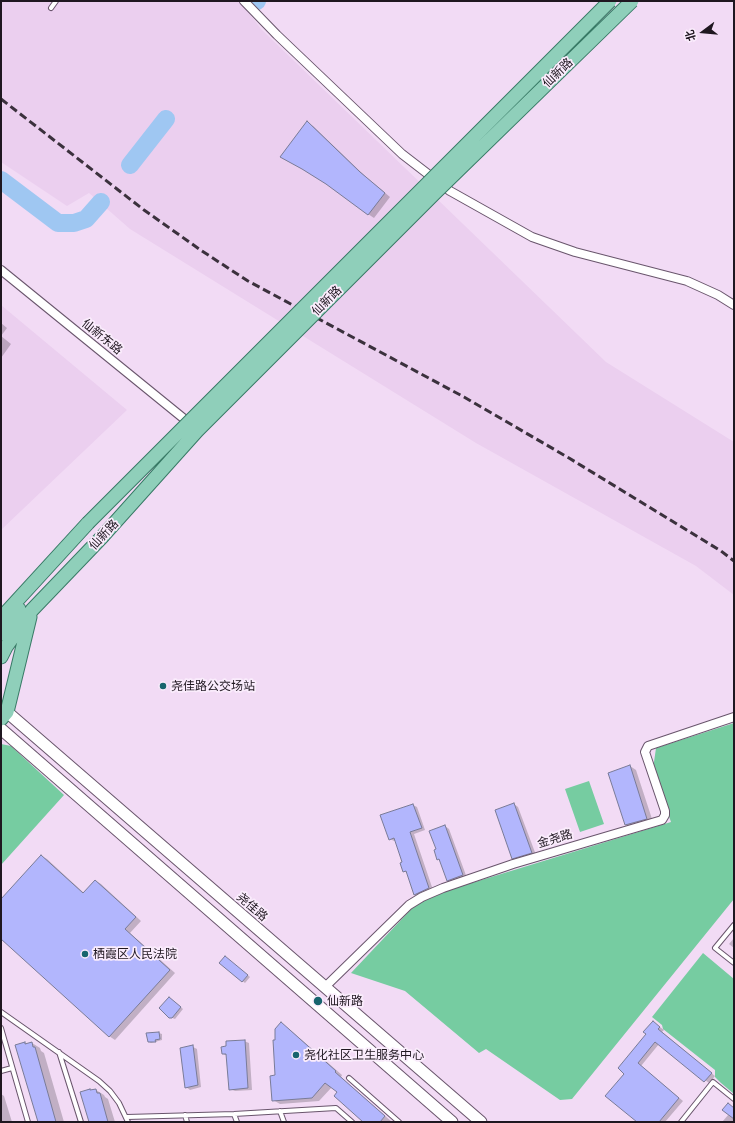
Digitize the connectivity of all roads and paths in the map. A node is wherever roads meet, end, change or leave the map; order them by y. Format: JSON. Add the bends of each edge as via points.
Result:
{"nodes":[{"id":1,"x":56,"y":1,"type":"edge"},
{"id":2,"x":244,"y":1,"type":"edge"},
{"id":3,"x":610,"y":1,"type":"edge"},
{"id":4,"x":632,"y":1,"type":"edge"},
{"id":5,"x":51,"y":8,"type":"dead end"},
{"id":6,"x":1,"y":270,"type":"edge"},
{"id":7,"x":734,"y":305,"type":"edge"},
{"id":8,"x":188,"y":422,"type":"junction"},
{"id":9,"x":58,"y":555,"type":"junction"},
{"id":10,"x":32,"y":610,"type":"junction"},
{"id":11,"x":1,"y":618,"type":"edge"},
{"id":12,"x":1,"y":634,"type":"edge"},
{"id":13,"x":1,"y":657,"type":"edge"},
{"id":14,"x":4,"y":716,"type":"edge"},
{"id":15,"x":734,"y":717,"type":"edge"},
{"id":16,"x":1,"y":729,"type":"edge"},
{"id":17,"x":734,"y":925,"type":"edge"},
{"id":18,"x":734,"y":963,"type":"edge"},
{"id":19,"x":325,"y":987,"type":"junction"},
{"id":20,"x":1,"y":1012,"type":"edge"},
{"id":21,"x":1,"y":1028,"type":"edge"},
{"id":22,"x":59,"y":1052,"type":"junction"},
{"id":23,"x":12,"y":1068,"type":"junction"},
{"id":24,"x":1,"y":1071,"type":"edge"},
{"id":25,"x":349,"y":1078,"type":"dead end"},
{"id":26,"x":734,"y":1099,"type":"edge"},
{"id":27,"x":280,"y":1111,"type":"junction"},
{"id":28,"x":234,"y":1114,"type":"junction"},
{"id":29,"x":185,"y":1115,"type":"junction"},
{"id":30,"x":127,"y":1117,"type":"junction"},
{"id":31,"x":394,"y":1117,"type":"junction"},
{"id":32,"x":28,"y":1122,"type":"edge"},
{"id":33,"x":81,"y":1122,"type":"edge"},
{"id":34,"x":128,"y":1122,"type":"edge"},
{"id":35,"x":187,"y":1122,"type":"edge"},
{"id":36,"x":237,"y":1122,"type":"edge"},
{"id":37,"x":284,"y":1122,"type":"edge"},
{"id":38,"x":352,"y":1122,"type":"edge"},
{"id":39,"x":390,"y":1122,"type":"edge"},
{"id":40,"x":399,"y":1122,"type":"edge"},
{"id":41,"x":452,"y":1122,"type":"edge"},
{"id":42,"x":481,"y":1122,"type":"edge"},
{"id":43,"x":681,"y":1122,"type":"edge"}],
"edges":[{"from":1,"to":5,"type":"lane"},
{"from":2,"to":7,"type":"street","via":[[402,154],[450,191],[532,238],[687,281]]},
{"from":3,"to":8,"type":"main road","name":"仙新路","bridge":true},
{"from":4,"to":10,"type":"main road","name":"仙新路","bridge":true,"via":[[197,431]]},
{"from":6,"to":8,"type":"street","name":"仙新东路"},
{"from":8,"to":9,"type":"main road","name":"仙新路","bridge":true},
{"from":9,"to":11,"type":"main road","name":"仙新路"},
{"from":9,"to":12,"type":"main road","name":"仙新路"},
{"from":10,"to":13,"type":"main road","name":"仙新路"},
{"from":10,"to":14,"type":"main road"},
{"from":14,"to":19,"type":"main road","name":"尧佳路"},
{"from":15,"to":19,"type":"street","name":"金尧路","via":[[648,746],[645,752],[665,810],[662,820],[513,864],[422,897],[409,905]]},
{"from":16,"to":41,"type":"main road"},
{"from":17,"to":18,"type":"lane","via":[[715,948]]},
{"from":19,"to":42,"type":"main road","name":"尧佳路"},
{"from":20,"to":22,"type":"lane"},
{"from":21,"to":23,"type":"lane"},
{"from":22,"to":30,"type":"lane","via":[[110,1091]]},
{"from":22,"to":33,"type":"lane"},
{"from":23,"to":24,"type":"lane"},
{"from":23,"to":32,"type":"lane"},
{"from":25,"to":31,"type":"lane"},
{"from":26,"to":43,"type":"lane","via":[[713,1082]]},
{"from":27,"to":28,"type":"lane"},
{"from":27,"to":37,"type":"lane"},
{"from":27,"to":38,"type":"lane","via":[[336,1108]]},
{"from":28,"to":29,"type":"lane"},
{"from":28,"to":36,"type":"lane"},
{"from":29,"to":30,"type":"lane"},
{"from":29,"to":35,"type":"lane"},
{"from":30,"to":34,"type":"lane"},
{"from":31,"to":39,"type":"lane"},
{"from":31,"to":40,"type":"lane"}]}
